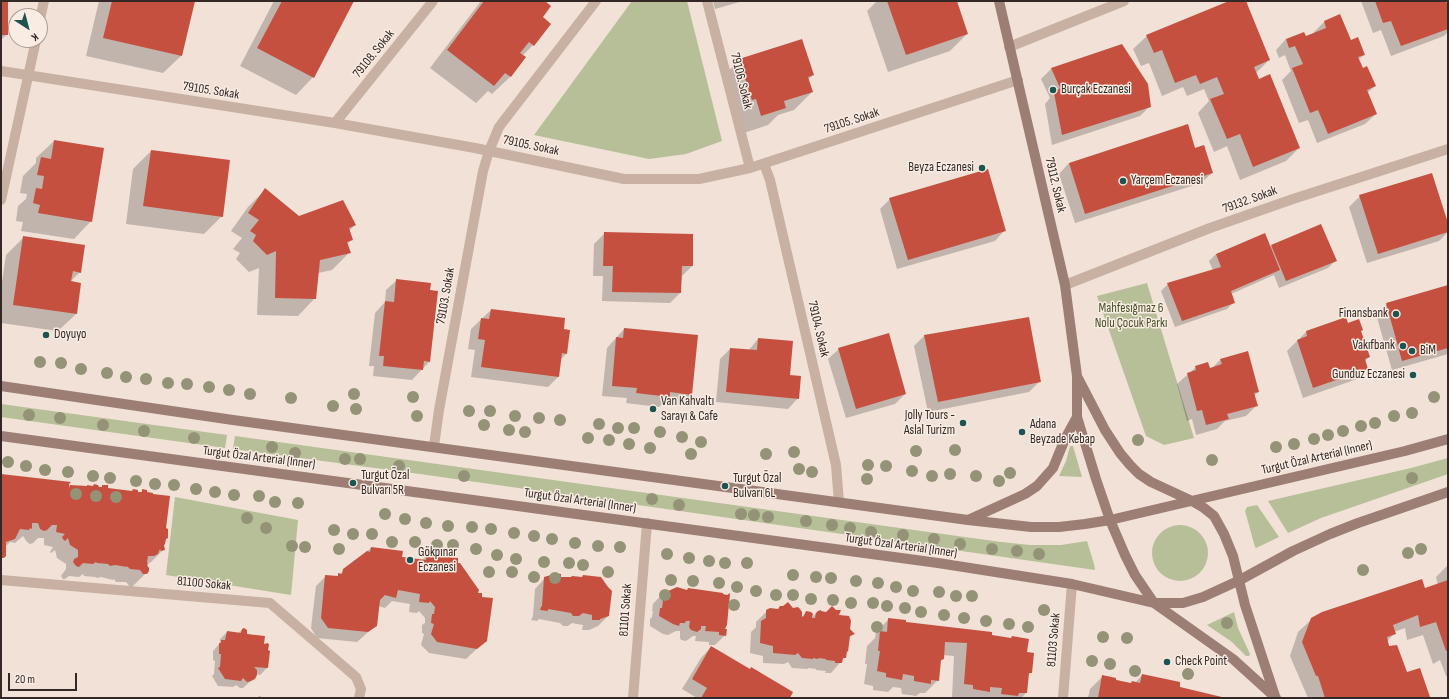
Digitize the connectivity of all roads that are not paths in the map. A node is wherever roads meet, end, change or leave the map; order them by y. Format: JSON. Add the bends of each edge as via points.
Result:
{"nodes":[{"id":1,"x":433,"y":1,"type":"edge"},
{"id":2,"x":596,"y":1,"type":"edge"},
{"id":3,"x":707,"y":1,"type":"edge"},
{"id":4,"x":999,"y":1,"type":"edge"},
{"id":5,"x":1124,"y":1,"type":"edge"},
{"id":6,"x":1009,"y":47,"type":"junction"},
{"id":7,"x":34,"y":48,"type":"edge"},
{"id":8,"x":1,"y":71,"type":"edge"},
{"id":9,"x":29,"y":75,"type":"junction"},
{"id":10,"x":1018,"y":80,"type":"junction"},
{"id":11,"x":335,"y":123,"type":"junction"},
{"id":12,"x":1448,"y":149,"type":"edge"},
{"id":13,"x":489,"y":151,"type":"junction"},
{"id":14,"x":764,"y":164,"type":"junction"},
{"id":15,"x":750,"y":168,"type":"junction"},
{"id":16,"x":1,"y":200,"type":"edge"},
{"id":17,"x":1065,"y":285,"type":"junction"},
{"id":18,"x":1077,"y":376,"type":"junction"},
{"id":19,"x":1,"y":386,"type":"edge"},
{"id":20,"x":1077,"y":417,"type":"junction"},
{"id":21,"x":1,"y":436,"type":"edge"},
{"id":22,"x":1448,"y":439,"type":"edge"},
{"id":23,"x":434,"y":446,"type":"junction"},
{"id":24,"x":1448,"y":492,"type":"edge"},
{"id":25,"x":1192,"y":501,"type":"junction"},
{"id":26,"x":839,"y":502,"type":"junction"},
{"id":27,"x":968,"y":520,"type":"junction"},
{"id":28,"x":1110,"y":520,"type":"junction"},
{"id":29,"x":647,"y":523,"type":"junction"},
{"id":30,"x":1,"y":580,"type":"edge"},
{"id":31,"x":1240,"y":580,"type":"junction"},
{"id":32,"x":1072,"y":584,"type":"junction"},
{"id":33,"x":1154,"y":603,"type":"junction"},
{"id":34,"x":359,"y":698,"type":"edge"},
{"id":35,"x":633,"y":698,"type":"edge"},
{"id":36,"x":1063,"y":698,"type":"edge"},
{"id":37,"x":1275,"y":698,"type":"edge"}],
"edges":[{"from":1,"to":11,"type":"street","name":"79108. Sokak"},
{"from":2,"to":13,"type":"street","name":"79103. Sokak","via":[[499,127]]},
{"from":3,"to":15,"type":"street","name":"79106. Sokak"},
{"from":4,"to":6,"type":"main road","name":"79112. Sokak"},
{"from":5,"to":6,"type":"street"},
{"from":6,"to":10,"type":"main road","name":"79112. Sokak"},
{"from":7,"to":9,"type":"street"},
{"from":8,"to":9,"type":"street","name":"79105. Sokak"},
{"from":9,"to":11,"type":"street","name":"79105. Sokak"},
{"from":9,"to":16,"type":"street"},
{"from":10,"to":14,"type":"street","name":"79105. Sokak"},
{"from":10,"to":17,"type":"main road","name":"79112. Sokak"},
{"from":11,"to":13,"type":"street","name":"79105. Sokak"},
{"from":12,"to":17,"type":"street","name":"79132. Sokak","via":[[1210,228]]},
{"from":13,"to":15,"type":"street","name":"79105. Sokak","via":[[624,179],[699,179]]},
{"from":13,"to":23,"type":"street","name":"79103. Sokak","via":[[481,179]]},
{"from":14,"to":15,"type":"street","name":"79105. Sokak"},
{"from":14,"to":26,"type":"street","name":"79104. Sokak","via":[[770,180],[836,465]]},
{"from":17,"to":18,"type":"main road","name":"79112. Sokak"},
{"from":18,"to":20,"type":"main road"},
{"from":18,"to":25,"type":"main road","via":[[1105,430],[1130,465],[1151,482]]},
{"from":19,"to":23,"type":"main road"},
{"from":20,"to":27,"type":"main road","via":[[1053,468],[1037,486]]},
{"from":20,"to":28,"type":"main road"},
{"from":21,"to":29,"type":"main road","name":"Turgut Özal Arterial (Inner)"},
{"from":22,"to":25,"type":"main road","name":"Turgut Özal Arterial (Inner)"},
{"from":23,"to":26,"type":"main road"},
{"from":24,"to":31,"type":"main road","via":[[1330,534]]},
{"from":25,"to":28,"type":"main road","name":"Turgut Özal Arterial (Inner)"},
{"from":25,"to":31,"type":"main road","via":[[1214,516],[1233,556]]},
{"from":26,"to":27,"type":"main road"},
{"from":27,"to":28,"type":"main road","via":[[1031,527],[1059,527]]},
{"from":28,"to":33,"type":"main road","via":[[1135,576]]},
{"from":29,"to":32,"type":"main road","name":"Turgut Özal Arterial (Inner)"},
{"from":29,"to":35,"type":"street","name":"81101 Sokak"},
{"from":30,"to":34,"type":"street","name":"81100 Sokak","via":[[270,603],[356,677],[361,689]]},
{"from":31,"to":33,"type":"main road","via":[[1183,603]]},
{"from":31,"to":37,"type":"main road","via":[[1245,605]]},
{"from":32,"to":33,"type":"main road","name":"Turgut Özal Arterial (Inner)"},
{"from":32,"to":36,"type":"street","name":"81103 Sokak"},
{"from":33,"to":37,"type":"main road","via":[[1233,659]]}]}
